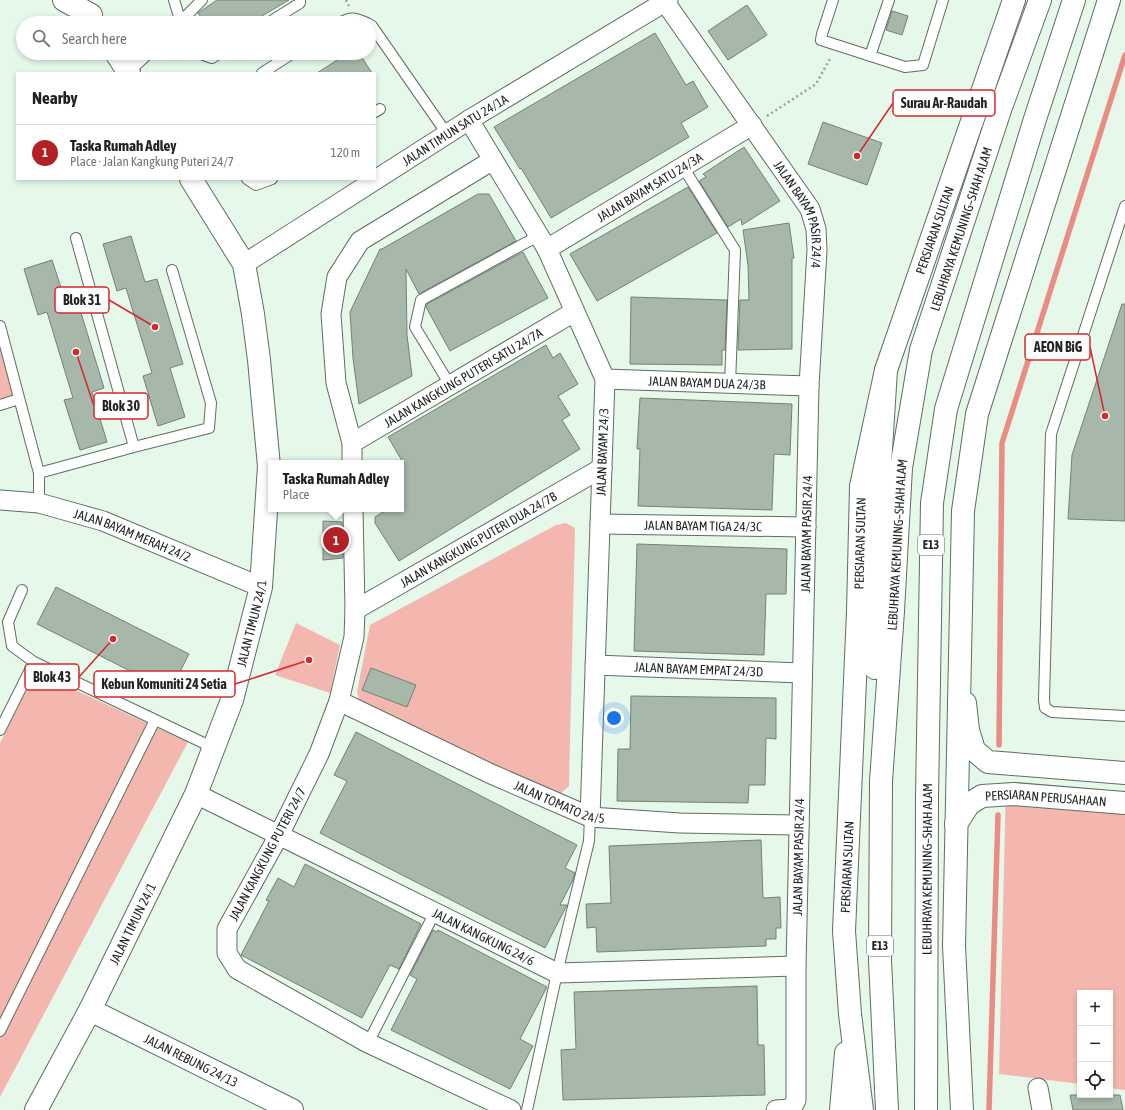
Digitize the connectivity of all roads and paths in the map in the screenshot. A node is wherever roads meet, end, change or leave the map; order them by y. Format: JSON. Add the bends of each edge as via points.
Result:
{"nodes":[{"id":1,"x":64,"y":0,"type":"edge"},
{"id":2,"x":174,"y":0,"type":"edge"},
{"id":3,"x":202,"y":0,"type":"edge"},
{"id":4,"x":300,"y":0,"type":"edge"},
{"id":5,"x":833,"y":0,"type":"edge"},
{"id":6,"x":889,"y":0,"type":"edge"},
{"id":7,"x":943,"y":0,"type":"edge"},
{"id":8,"x":1014,"y":0,"type":"edge"},
{"id":9,"x":1040,"y":0,"type":"edge"},
{"id":10,"x":1074,"y":0,"type":"edge"},
{"id":11,"x":1108,"y":0,"type":"edge"},
{"id":12,"x":667,"y":1,"type":"edge"},
{"id":13,"x":92,"y":13,"type":"edge"},
{"id":14,"x":178,"y":16,"type":"edge"},
{"id":15,"x":186,"y":16,"type":"edge"},
{"id":16,"x":279,"y":16,"type":"edge"},
{"id":17,"x":376,"y":32,"type":"edge"},
{"id":18,"x":837,"y":46,"type":"junction"},
{"id":19,"x":870,"y":56,"type":"junction"},
{"id":20,"x":120,"y":60,"type":"edge"},
{"id":21,"x":142,"y":60,"type":"edge"},
{"id":22,"x":282,"y":60,"type":"edge"},
{"id":23,"x":127,"y":72,"type":"edge"},
{"id":24,"x":129,"y":72,"type":"edge"},
{"id":25,"x":264,"y":72,"type":"edge"},
{"id":26,"x":469,"y":120,"type":"junction"},
{"id":27,"x":752,"y":125,"type":"junction"},
{"id":28,"x":447,"y":134,"type":"junction"},
{"id":29,"x":492,"y":160,"type":"junction"},
{"id":30,"x":683,"y":167,"type":"junction"},
{"id":31,"x":376,"y":179,"type":"edge"},
{"id":32,"x":192,"y":180,"type":"edge"},
{"id":33,"x":248,"y":180,"type":"edge"},
{"id":34,"x":269,"y":180,"type":"edge"},
{"id":35,"x":375,"y":180,"type":"edge"},
{"id":36,"x":1125,"y":206,"type":"edge"},
{"id":37,"x":76,"y":238,"type":"dead end"},
{"id":38,"x":542,"y":242,"type":"junction"},
{"id":39,"x":244,"y":264,"type":"junction"},
{"id":40,"x":172,"y":270,"type":"dead end"},
{"id":41,"x":574,"y":312,"type":"junction"},
{"id":42,"x":0,"y":326,"type":"edge"},
{"id":43,"x":886,"y":370,"type":"junction"},
{"id":44,"x":604,"y":379,"type":"junction"},
{"id":45,"x":730,"y":384,"type":"junction"},
{"id":46,"x":450,"y":385,"type":"junction"},
{"id":47,"x":809,"y":386,"type":"junction"},
{"id":48,"x":19,"y":399,"type":"junction"},
{"id":49,"x":0,"y":405,"type":"edge"},
{"id":50,"x":352,"y":443,"type":"junction"},
{"id":51,"x":134,"y":447,"type":"junction"},
{"id":52,"x":352,"y":460,"type":"edge"},
{"id":53,"x":602,"y":468,"type":"junction"},
{"id":54,"x":39,"y":472,"type":"junction"},
{"id":55,"x":0,"y":500,"type":"edge"},
{"id":56,"x":39,"y":503,"type":"junction"},
{"id":57,"x":353,"y":512,"type":"edge"},
{"id":58,"x":600,"y":524,"type":"junction"},
{"id":59,"x":806,"y":527,"type":"junction"},
{"id":60,"x":261,"y":587,"type":"junction"},
{"id":61,"x":22,"y":590,"type":"dead end"},
{"id":62,"x":355,"y":610,"type":"junction"},
{"id":63,"x":960,"y":651,"type":"junction"},
{"id":64,"x":34,"y":662,"type":"junction"},
{"id":65,"x":595,"y":665,"type":"junction"},
{"id":66,"x":802,"y":673,"type":"junction"},
{"id":67,"x":339,"y":702,"type":"junction"},
{"id":68,"x":1125,"y":716,"type":"edge"},
{"id":69,"x":155,"y":720,"type":"junction"},
{"id":70,"x":0,"y":730,"type":"edge"},
{"id":71,"x":214,"y":748,"type":"junction"},
{"id":72,"x":1125,"y":773,"type":"edge"},
{"id":73,"x":881,"y":781,"type":"junction"},
{"id":74,"x":196,"y":794,"type":"junction"},
{"id":75,"x":1125,"y":803,"type":"edge"},
{"id":76,"x":590,"y":817,"type":"junction"},
{"id":77,"x":956,"y":824,"type":"junction"},
{"id":78,"x":799,"y":825,"type":"junction"},
{"id":79,"x":279,"y":835,"type":"junction"},
{"id":80,"x":434,"y":912,"type":"junction"},
{"id":81,"x":796,"y":966,"type":"junction"},
{"id":82,"x":557,"y":973,"type":"junction"},
{"id":83,"x":90,"y":1010,"type":"junction"},
{"id":84,"x":850,"y":1014,"type":"junction"},
{"id":85,"x":0,"y":1031,"type":"edge"},
{"id":86,"x":368,"y":1042,"type":"junction"},
{"id":87,"x":1038,"y":1088,"type":"dead end"},
{"id":88,"x":36,"y":1110,"type":"edge"},
{"id":89,"x":292,"y":1110,"type":"edge"},
{"id":90,"x":511,"y":1110,"type":"edge"},
{"id":91,"x":527,"y":1110,"type":"edge"},
{"id":92,"x":776,"y":1110,"type":"edge"},
{"id":93,"x":789,"y":1110,"type":"edge"},
{"id":94,"x":841,"y":1110,"type":"edge"},
{"id":95,"x":862,"y":1110,"type":"edge"},
{"id":96,"x":887,"y":1110,"type":"edge"},
{"id":97,"x":926,"y":1110,"type":"edge"},
{"id":98,"x":962,"y":1110,"type":"edge"},
{"id":99,"x":1042,"y":1110,"type":"edge"}],
"edges":[{"from":1,"to":13,"type":"main road"},
{"from":2,"to":14,"type":"lane"},
{"from":3,"to":15,"type":"lane"},
{"from":4,"to":16,"type":"lane","via":[[300,3]]},
{"from":5,"to":18,"type":"lane","via":[[821,40]]},
{"from":6,"to":19,"type":"lane"},
{"from":7,"to":19,"type":"lane","via":[[922,64],[904,67]]},
{"from":8,"to":43,"type":"main road","name":"PERSIARAN SULTAN"},
{"from":9,"to":73,"type":"main road","name":"LEBUHRAYA KEMUNING–SHAH ALAM","number":"E13","via":[[1000,110],[921,350],[901,468]]},
{"from":10,"to":97,"type":"main road","name":"LEBUHRAYA KEMUNING–SHAH ALAM","number":"E13","via":[[946,409],[932,503],[927,773]]},
{"from":11,"to":63,"type":"main road","via":[[977,414],[963,511]]},
{"from":12,"to":26,"type":"street","name":"JALAN TIMUN SATU 24/1A"},
{"from":12,"to":27,"type":"street","name":"JALAN BAYAM PASIR 24/4"},
{"from":17,"to":28,"type":"lane"},
{"from":18,"to":19,"type":"lane"},
{"from":18,"to":27,"type":"path","via":[[816,84]]},
{"from":20,"to":23,"type":"main road"},
{"from":21,"to":24,"type":"lane"},
{"from":22,"to":25,"type":"lane"},
{"from":26,"to":28,"type":"street","name":"JALAN TIMUN SATU 24/1A"},
{"from":26,"to":29,"type":"street","name":"JALAN BAYAM 24/3"},
{"from":27,"to":30,"type":"street","name":"JALAN BAYAM SATU 24/3A"},
{"from":27,"to":47,"type":"street","name":"JALAN BAYAM PASIR 24/4","via":[[810,209],[816,229]]},
{"from":28,"to":31,"type":"street","name":"JALAN TIMUN SATU 24/1A"},
{"from":29,"to":38,"type":"street","name":"JALAN BAYAM 24/3"},
{"from":29,"to":50,"type":"street","via":[[360,241],[337,277],[331,314],[336,383]]},
{"from":30,"to":38,"type":"street","name":"JALAN BAYAM SATU 24/3A"},
{"from":30,"to":45,"type":"lane","via":[[736,250]]},
{"from":32,"to":39,"type":"main road","name":"JALAN TIMUN 24/1"},
{"from":33,"to":34,"type":"lane","via":[[256,185]]},
{"from":35,"to":39,"type":"street","name":"JALAN TIMUN SATU 24/1A"},
{"from":36,"to":68,"type":"lane","via":[[1051,434],[1044,700],[1045,708],[1052,712]]},
{"from":37,"to":51,"type":"lane"},
{"from":38,"to":41,"type":"street","name":"JALAN BAYAM 24/3"},
{"from":38,"to":46,"type":"lane","via":[[422,300],[415,326]]},
{"from":39,"to":60,"type":"main road","name":"JALAN TIMUN 24/1","via":[[259,360],[268,466]]},
{"from":40,"to":51,"type":"lane","via":[[211,403],[209,428]]},
{"from":41,"to":44,"type":"street","name":"JALAN BAYAM 24/3"},
{"from":41,"to":46,"type":"street","name":"JALAN KANGKUNG PUTERI SATU 24/7A"},
{"from":42,"to":48,"type":"lane"},
{"from":43,"to":73,"type":"main road","via":[[878,496],[875,670]]},
{"from":43,"to":84,"type":"main road","name":"PERSIARAN SULTAN","via":[[861,486],[844,931]]},
{"from":44,"to":45,"type":"street","name":"JALAN BAYAM DUA 24/3B"},
{"from":44,"to":53,"type":"street","name":"JALAN BAYAM 24/3"},
{"from":45,"to":47,"type":"street","name":"JALAN BAYAM DUA 24/3B"},
{"from":46,"to":50,"type":"street","name":"JALAN KANGKUNG PUTERI SATU 24/7A"},
{"from":47,"to":59,"type":"street","name":"JALAN BAYAM PASIR 24/4"},
{"from":48,"to":49,"type":"lane"},
{"from":48,"to":54,"type":"lane"},
{"from":50,"to":52,"type":"street"},
{"from":51,"to":54,"type":"lane"},
{"from":53,"to":58,"type":"street","name":"JALAN BAYAM 24/3"},
{"from":53,"to":62,"type":"street","name":"JALAN KANGKUNG PUTERI DUA 24/7B"},
{"from":54,"to":56,"type":"lane"},
{"from":55,"to":56,"type":"street","name":"JALAN BAYAM MERAH 24/2"},
{"from":56,"to":60,"type":"street","name":"JALAN BAYAM MERAH 24/2","via":[[103,521]]},
{"from":57,"to":62,"type":"street","name":"JALAN KANGKUNG PUTERI 24/7"},
{"from":58,"to":59,"type":"street","name":"JALAN BAYAM TIGA 24/3C"},
{"from":58,"to":65,"type":"street","name":"JALAN BAYAM 24/3"},
{"from":59,"to":66,"type":"street","name":"JALAN BAYAM PASIR 24/4"},
{"from":60,"to":71,"type":"main road","name":"JALAN TIMUN 24/1","via":[[232,700]]},
{"from":61,"to":64,"type":"lane","via":[[8,622],[12,646]]},
{"from":62,"to":67,"type":"street","name":"JALAN KANGKUNG PUTERI 24/7","via":[[354,637]]},
{"from":63,"to":72,"type":"main road","via":[[968,730],[974,750],[988,762]]},
{"from":63,"to":77,"type":"main road"},
{"from":64,"to":69,"type":"lane"},
{"from":64,"to":70,"type":"lane"},
{"from":65,"to":66,"type":"street","name":"JALAN BAYAM EMPAT 24/3D"},
{"from":65,"to":76,"type":"street","name":"JALAN BAYAM 24/3"},
{"from":66,"to":78,"type":"street","name":"JALAN BAYAM PASIR 24/4"},
{"from":67,"to":76,"type":"street","name":"JALAN TOMATO 24/5","via":[[489,773]]},
{"from":67,"to":79,"type":"street","name":"JALAN KANGKUNG PUTERI 24/7","via":[[319,754]]},
{"from":69,"to":71,"type":"lane"},
{"from":69,"to":85,"type":"lane"},
{"from":71,"to":74,"type":"main road","name":"JALAN TIMUN 24/1"},
{"from":73,"to":96,"type":"main road","name":"LEBUHRAYA KEMUNING–SHAH ALAM","number":"E13","via":[[880,960]]},
{"from":74,"to":79,"type":"street","name":"JALAN KANGKUNG 24/6"},
{"from":74,"to":83,"type":"main road","name":"JALAN TIMUN 24/1"},
{"from":75,"to":77,"type":"main road","name":"PERSIARAN PERUSAHAAN","via":[[1014,794],[982,796],[969,804]]},
{"from":76,"to":78,"type":"street","name":"JALAN TOMATO 24/5","via":[[680,823]]},
{"from":76,"to":82,"type":"lane","via":[[589,841]]},
{"from":77,"to":98,"type":"main road","via":[[954,946]]},
{"from":78,"to":81,"type":"street","name":"JALAN BAYAM PASIR 24/4"},
{"from":79,"to":80,"type":"street","name":"JALAN KANGKUNG 24/6"},
{"from":79,"to":86,"type":"street","name":"JALAN KANGKUNG PUTERI 24/7","via":[[227,929],[227,953],[237,969]]},
{"from":80,"to":82,"type":"street","name":"JALAN KANGKUNG 24/6"},
{"from":80,"to":86,"type":"lane"},
{"from":81,"to":82,"type":"street","name":"JALAN KANGKUNG 24/6"},
{"from":81,"to":93,"type":"street","name":"JALAN BAYAM PASIR 24/4","via":[[796,1100]]},
{"from":82,"to":91,"type":"lane"},
{"from":83,"to":88,"type":"main road","name":"JALAN TIMUN 24/1"},
{"from":83,"to":89,"type":"main road","name":"JALAN REBUNG 24/13"},
{"from":84,"to":94,"type":"main road"},
{"from":84,"to":95,"type":"main road","name":"PERSIARAN SULTAN"},
{"from":86,"to":90,"type":"street","name":"JALAN KANGKUNG PUTERI 24/7"},
{"from":87,"to":99,"type":"street"},
{"from":92,"to":93,"type":"street"}]}
